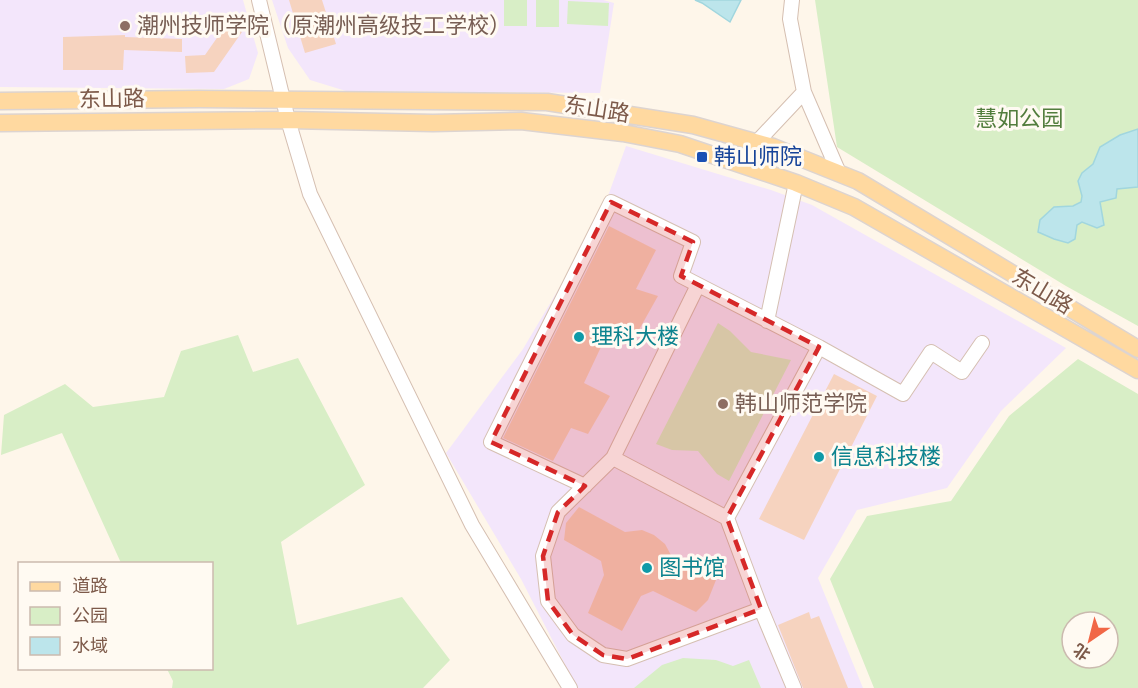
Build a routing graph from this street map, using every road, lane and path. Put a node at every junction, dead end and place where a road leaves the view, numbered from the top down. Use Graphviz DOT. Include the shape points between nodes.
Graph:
graph roads {
  1 [pos="259,0"];
  2 [pos="792,0"];
  3 [pos="804,92"];
  4 [pos="283,100"];
  5 [pos="0,101"];
  6 [pos="288,120"];
  7 [pos="0,123"];
  8 [pos="756,142"];
  9 [pos="838,173"];
  10 [pos="796,183"];
  11 [pos="698,285"];
  12 [pos="767,321"];
  13 [pos="982,343"];
  14 [pos="819,347"];
  15 [pos="1138,349"];
  16 [pos="1138,370"];
  17 [pos="614,458"];
  18 [pos="585,486"];
  19 [pos="728,518"];
  20 [pos="761,609"];
  21 [pos="570,688"];
  22 [pos="794,688"];
  1 -- 4 [label="street"];
  2 -- 3 [label="street" via="790,19"];
  3 -- 8 [label="street"];
  3 -- 9 [label="street"];
  4 -- 5 [label="main road, 东山路"];
  4 -- 6 [label="street"];
  4 -- 8 [label="main road, 东山路" via="547,102 693,124"];
  6 -- 7 [label="main road, 东山路"];
  6 -- 10 [label="main road, 东山路" via="521,121 622,133 680,144"];
  6 -- 21 [label="street" via="310,194 472,525"];
  8 -- 9 [label="main road, 东山路"];
  9 -- 15 [label="main road, 东山路" via="858,181"];
  10 -- 12 [label="street"];
  10 -- 16 [label="main road, 东山路" via="854,207"];
  11 -- 12 [label="street"];
  11 -- 17 [label="street"];
  11 -- 18 [label="street" via="681,276 693,242 611,202 491,442"];
  12 -- 14 [label="street"];
  13 -- 14 [label="street" via="962,372 931,352 903,394"];
  14 -- 19 [label="street"];
  17 -- 18 [label="street"];
  17 -- 19 [label="street"];
  18 -- 20 [label="street" via="558,512 543,556 548,601 573,635 603,655 627,659"];
  19 -- 20 [label="street"];
  20 -- 22 [label="street"];
}
